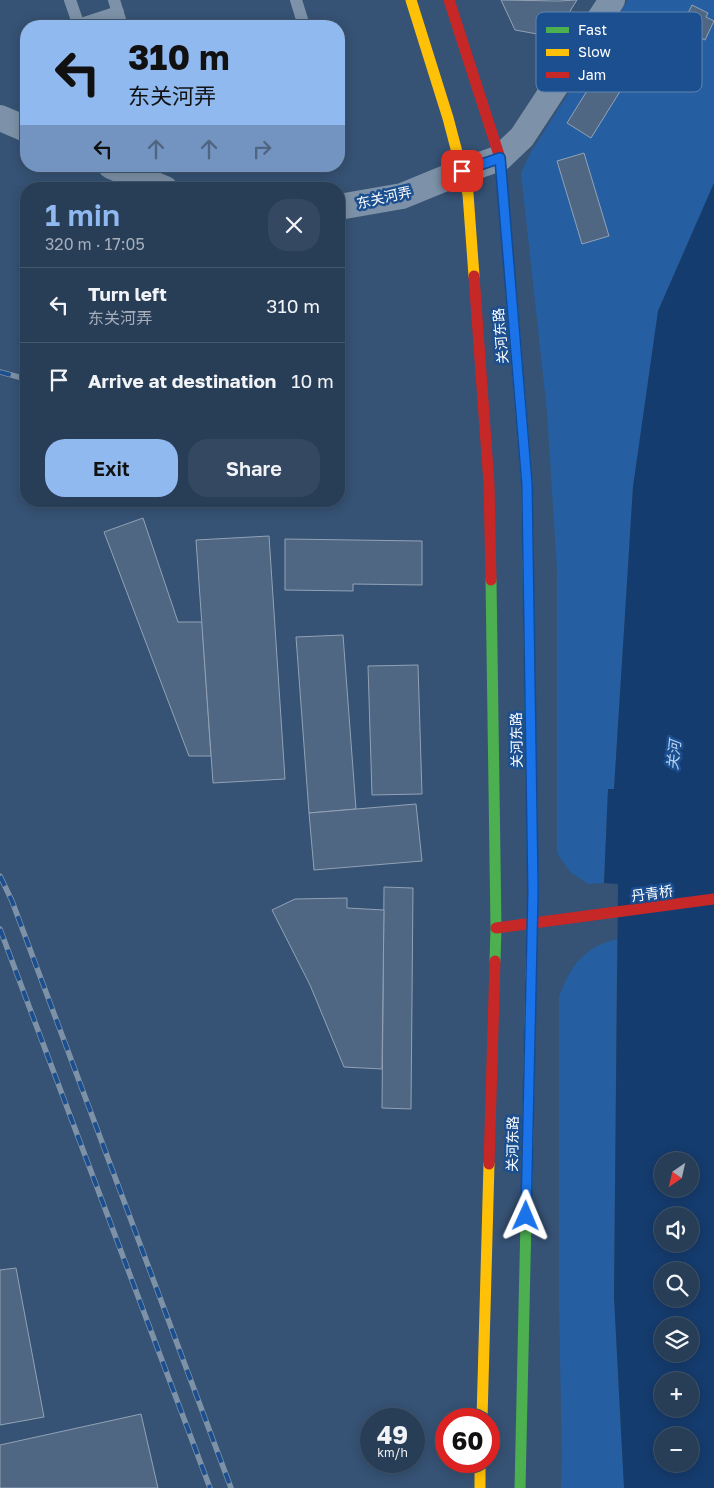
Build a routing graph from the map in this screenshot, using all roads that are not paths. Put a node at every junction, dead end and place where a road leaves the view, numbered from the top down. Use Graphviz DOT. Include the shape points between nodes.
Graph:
graph roads {
  1 [pos="70,0"];
  2 [pos="296,0"];
  3 [pos="411,0"];
  4 [pos="449,0"];
  5 [pos="612,0"];
  6 [pos="116,6"];
  7 [pos="604,12"];
  8 [pos="76,20"];
  9 [pos="89,20"];
  10 [pos="120,20"];
  11 [pos="302,20"];
  12 [pos="552,92"];
  13 [pos="0,118"];
  14 [pos="20,126"];
  15 [pos="500,158"];
  16 [pos="462,171"];
  17 [pos="129,172"];
  18 [pos="150,182"];
  19 [pos="345,206"];
  20 [pos="714,899"];
  21 [pos="532,924"];
  22 [pos="496,928"];
  23 [pos="482,1408"];
  24 [pos="480,1473"];
  25 [pos="480,1488"];
  26 [pos="520,1488"];
  1 -- 8 [label="lane"];
  2 -- 11 [label="lane"];
  3 -- 16 [label="main road, 关河东路"];
  4 -- 15 [label="main road, 关河东路"];
  5 -- 7 [label="street, 东关河弄"];
  6 -- 9 [label="lane"];
  6 -- 10 [label="lane"];
  12 -- 15 [label="street, 东关河弄" via="522,137"];
  13 -- 14 [label="street"];
  15 -- 16 [label="street, 东关河弄"];
  15 -- 21 [label="main road, 关河东路" via="527,484"];
  16 -- 19 [label="street, 东关河弄" via="402,196"];
  16 -- 22 [label="main road, 关河东路" via="468,194 489,484 501,910"];
  17 -- 18 [label="street"];
  20 -- 21 [label="main road, 丹青桥"];
  21 -- 22 [label="main road, 丹青桥"];
  21 -- 26 [label="main road, 关河东路"];
  22 -- 23 [label="main road, 关河东路"];
  24 -- 25 [label="main road"];
}
